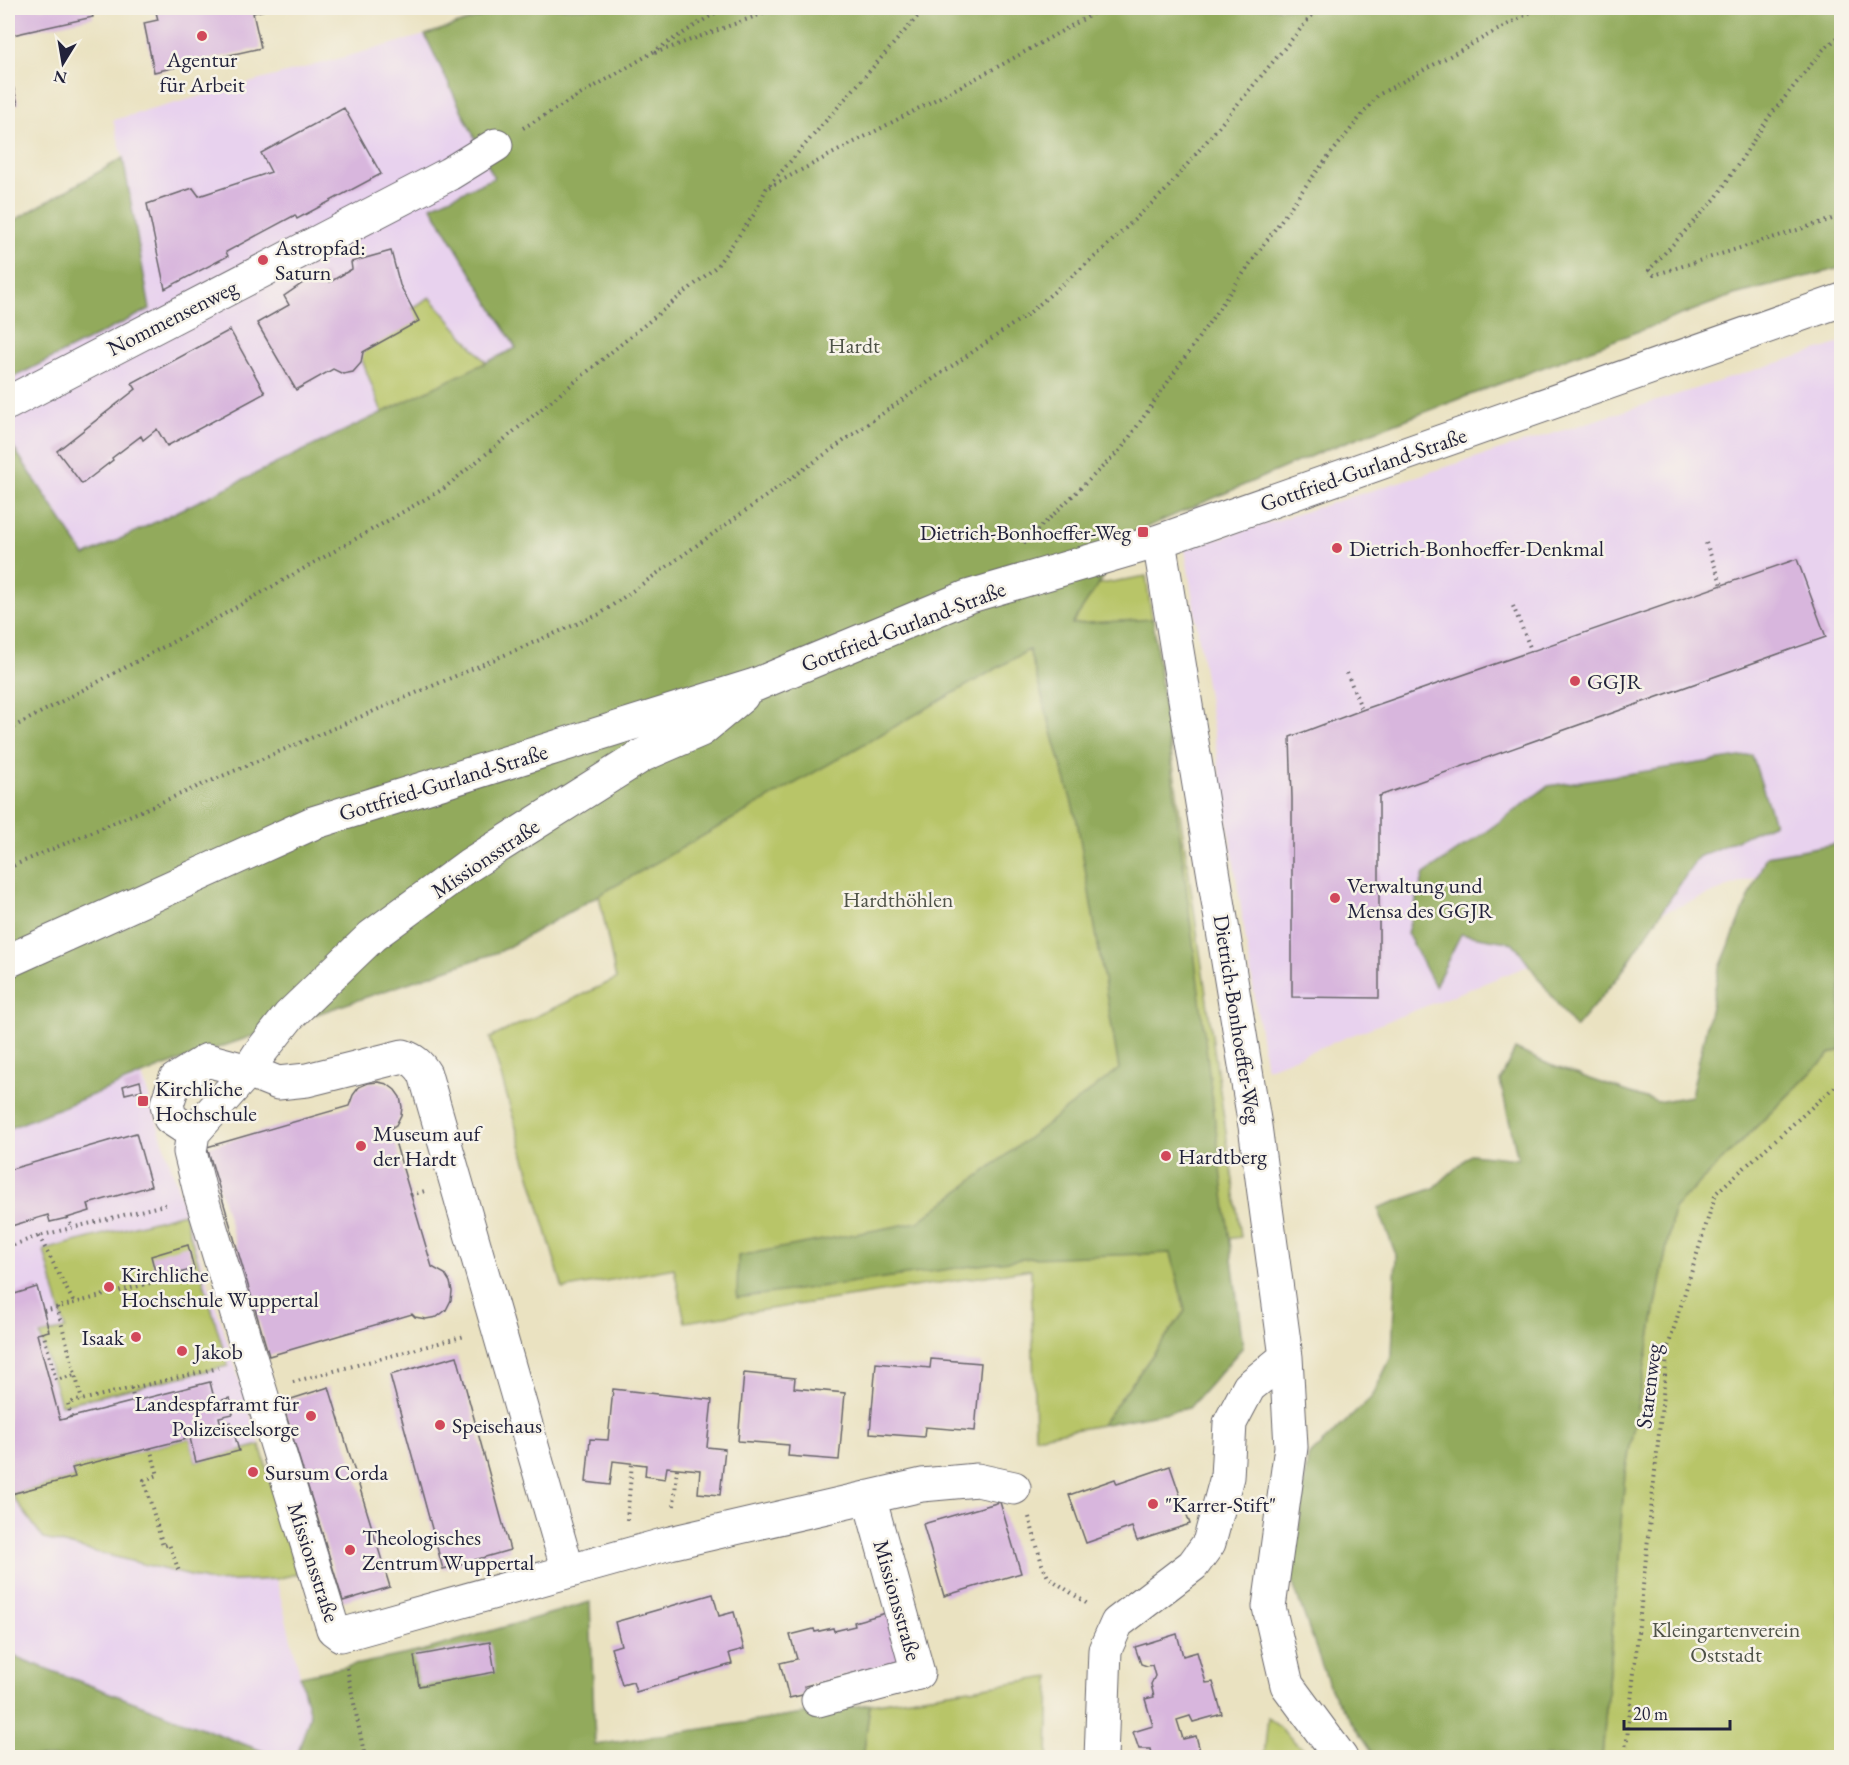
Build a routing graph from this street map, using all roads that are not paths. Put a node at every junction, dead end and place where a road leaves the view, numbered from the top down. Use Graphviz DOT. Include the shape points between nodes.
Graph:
graph roads {
  1 [pos="496,145"];
  2 [pos="1842,300"];
  3 [pos="8,403"];
  4 [pos="1159,541"];
  5 [pos="755,685"];
  6 [pos="8,961"];
  7 [pos="248,1071"];
  8 [pos="193,1132"];
  9 [pos="1286,1357"];
  10 [pos="1014,1488"];
  11 [pos="869,1497"];
  12 [pos="568,1571"];
  13 [pos="818,1700"];
  14 [pos="1101,1758"];
  15 [pos="1341,1758"];
  1 -- 3 [label="street, Nommensenweg" via="449,174"];
  2 -- 4 [label="street, Gottfried-Gurland-Straße"];
  4 -- 5 [label="street, Gottfried-Gurland-Straße" via="967,597"];
  4 -- 9 [label="street, Dietrich-Bonhoeffer-Weg" via="1254,1114"];
  5 -- 6 [label="street, Gottfried-Gurland-Straße" via="313,823"];
  5 -- 7 [label="street, Missionsstraße" via="701,730 633,761 469,866 372,936 289,1016"];
  7 -- 8 [label="street, Missionsstraße"];
  7 -- 8 [label="street" via="207,1060 175,1080 167,1104 170,1118"];
  7 -- 12 [label="street" via="278,1083 307,1080 403,1056 421,1066"];
  8 -- 12 [label="street, Missionsstraße" via="190,1152 201,1196 333,1629 341,1635"];
  9 -- 14 [label="street" via="1249,1387 1230,1423 1227,1477 1209,1543 1193,1565 1118,1623 1105,1650"];
  9 -- 15 [label="street, Dietrich-Bonhoeffer-Weg" via="1292,1447 1269,1607 1287,1684"];
  10 -- 11 [label="street, Missionsstraße" via="977,1480 922,1485"];
  11 -- 12 [label="street, Missionsstraße"];
  11 -- 13 [label="street, Missionsstraße" via="918,1673"];
}
